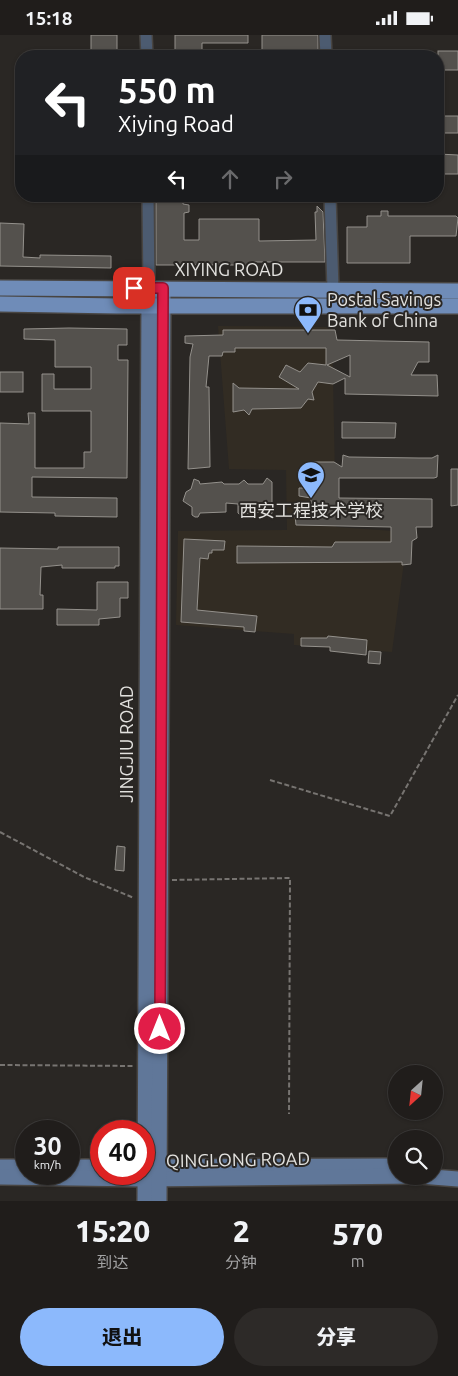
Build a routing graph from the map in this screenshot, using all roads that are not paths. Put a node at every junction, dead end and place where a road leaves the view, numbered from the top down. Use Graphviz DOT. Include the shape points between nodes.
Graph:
graph roads {
  1 [pos="146,35"];
  2 [pos="325,35"];
  3 [pos="146,50"];
  4 [pos="326,50"];
  5 [pos="149,202"];
  6 [pos="330,202"];
  7 [pos="0,288"];
  8 [pos="156,288"];
  9 [pos="332,289"];
  10 [pos="458,291"];
  11 [pos="0,304"];
  12 [pos="156,306"];
  13 [pos="458,306"];
  14 [pos="149,1120"];
  15 [pos="153,1120"];
  16 [pos="388,1166"];
  17 [pos="0,1167"];
  18 [pos="15,1167"];
  19 [pos="443,1168"];
  20 [pos="458,1169"];
  21 [pos="155,1172"];
  22 [pos="155,1172"];
  23 [pos="90,1174"];
  24 [pos="388,1176"];
  25 [pos="0,1177"];
  26 [pos="443,1178"];
  27 [pos="458,1179"];
  28 [pos="148,1185"];
  29 [pos="155,1185"];
  30 [pos="145,1201"];
  31 [pos="160,1201"];
  1 -- 3 [label="street"];
  2 -- 4 [label="street"];
  5 -- 8 [label="street"];
  6 -- 9 [label="street"];
  7 -- 8 [label="main road, XIYING ROAD"];
  8 -- 9 [label="main road, XIYING ROAD"];
  8 -- 12 [label="street, JINGJIU ROAD"];
  9 -- 10 [label="main road, XIYING ROAD"];
  11 -- 12 [label="main road, XIYING ROAD"];
  12 -- 13 [label="main road, XIYING ROAD"];
  12 -- 14 [label="street, JINGJIU ROAD" via="146,903"];
  12 -- 15 [label="street, JINGJIU ROAD" via="160,880"];
  16 -- 21 [label="street, QINGLONG ROAD"];
  17 -- 18 [label="street"];
  19 -- 20 [label="street"];
  22 -- 24 [label="street, QINGLONG ROAD"];
  23 -- 25 [label="street, QINGLONG ROAD"];
  26 -- 27 [label="street"];
  28 -- 30 [label="street, JINGJIU ROAD"];
  29 -- 31 [label="street, JINGJIU ROAD"];
}
